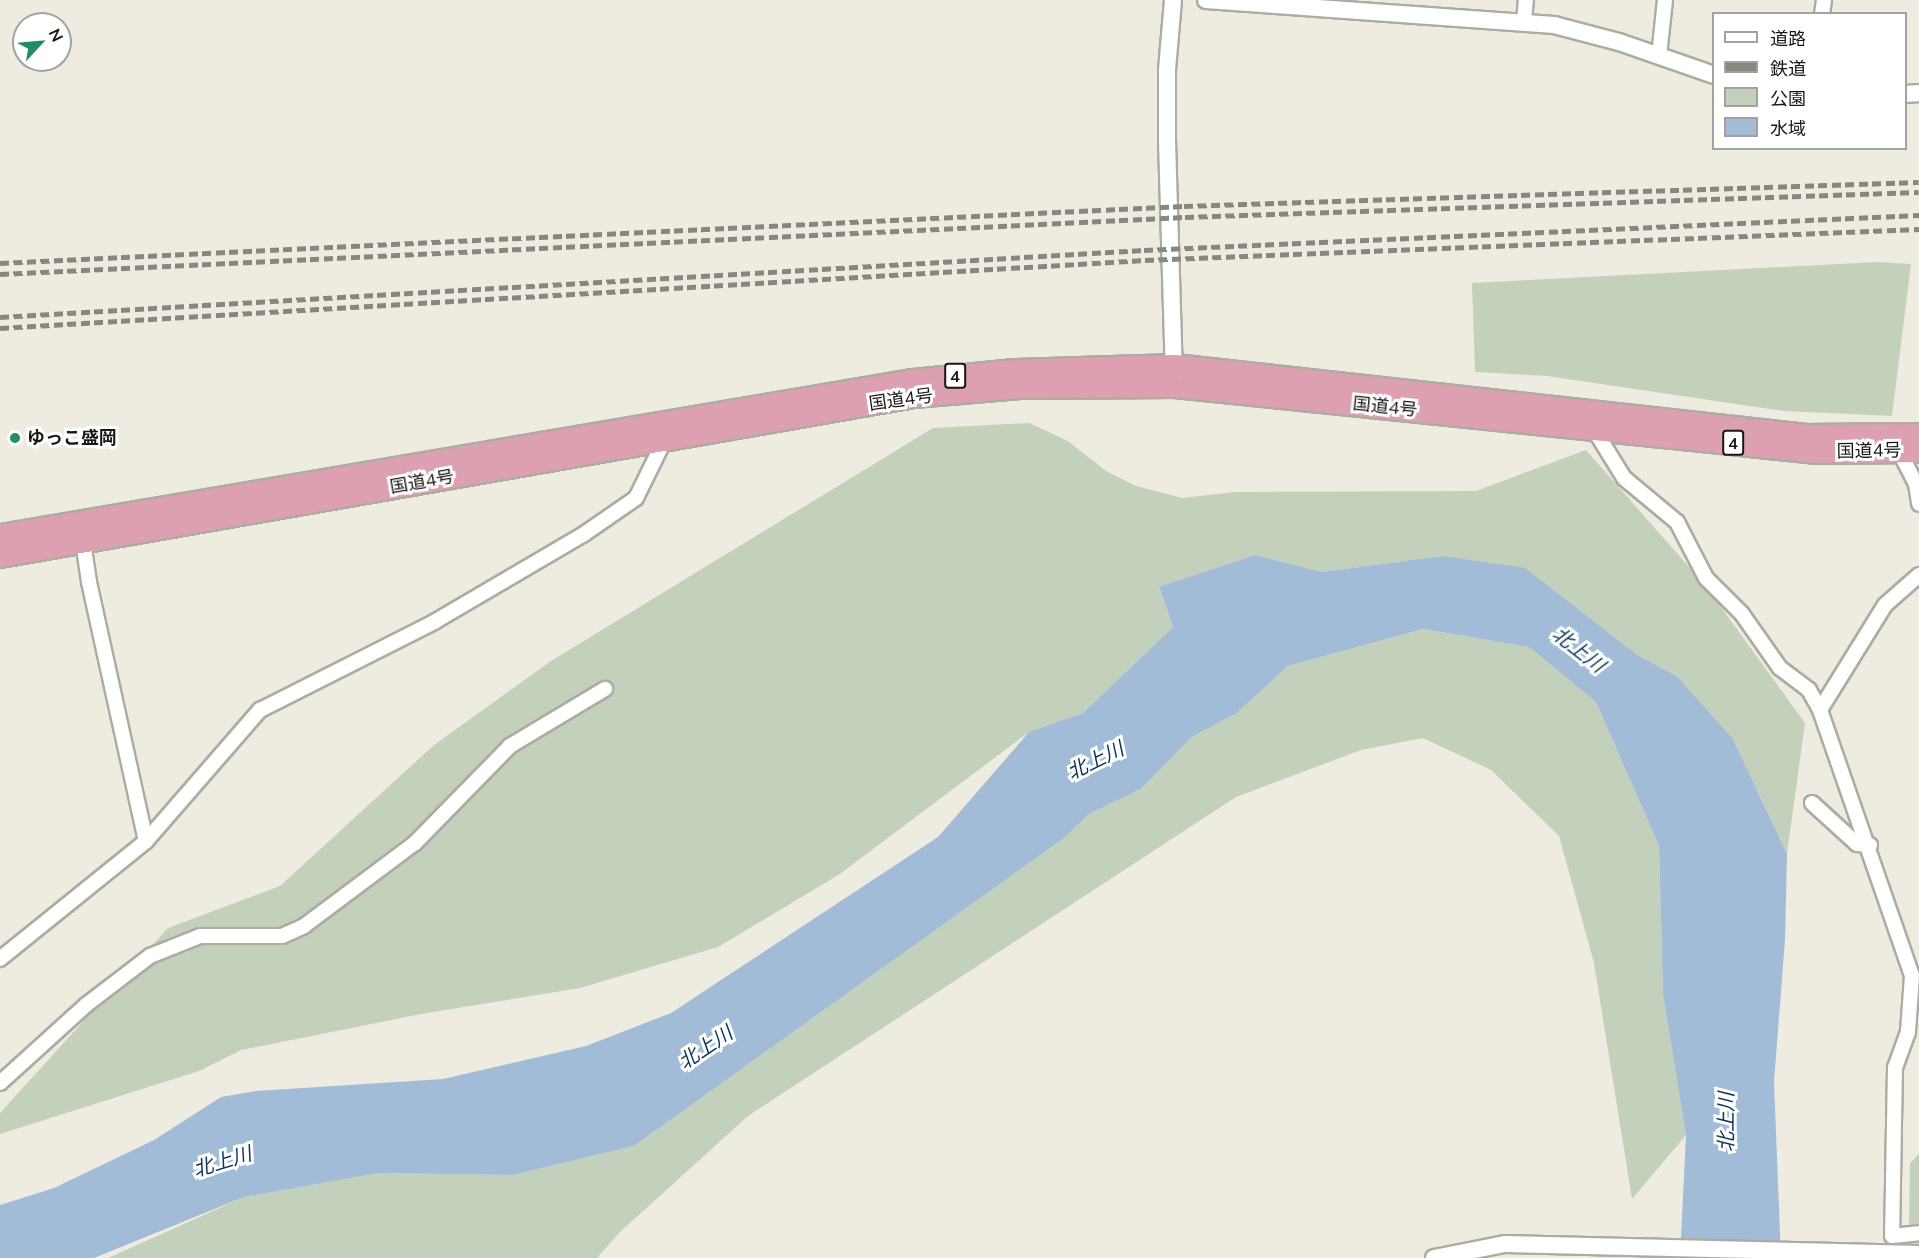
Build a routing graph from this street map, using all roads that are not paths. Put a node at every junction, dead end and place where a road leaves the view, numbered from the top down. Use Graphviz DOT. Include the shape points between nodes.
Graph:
graph roads {
  1 [pos="1173,0"];
  2 [pos="1206,0"];
  3 [pos="1526,0"];
  4 [pos="1665,0"];
  5 [pos="1524,21"];
  6 [pos="1659,56"];
  7 [pos="1712,75"];
  8 [pos="1174,375"];
  9 [pos="1582,410"];
  10 [pos="1594,428"];
  11 [pos="669,429"];
  12 [pos="1919,434"];
  13 [pos="1903,445"];
  14 [pos="1917,485"];
  15 [pos="1919,504"];
  16 [pos="80,521"];
  17 [pos="0,535"];
  18 [pos="83,542"];
  19 [pos="0,556"];
  20 [pos="1919,575"];
  21 [pos="605,688"];
  22 [pos="1820,711"];
  23 [pos="1812,803"];
  24 [pos="146,841"];
  25 [pos="1870,845"];
  26 [pos="0,959"];
  27 [pos="1913,1034"];
  28 [pos="0,1083"];
  29 [pos="1919,1233"];
  30 [pos="1919,1254"];
  31 [pos="1434,1258"];
  1 -- 8 [label="street" via="1167,70 1167,141"];
  2 -- 5 [label="street"];
  3 -- 5 [label="street"];
  4 -- 6 [label="street"];
  5 -- 6 [label="street" via="1586,33"];
  6 -- 7 [label="street"];
  8 -- 9 [label="highway, 国道4号 / 4"];
  8 -- 10 [label="highway, 国道4号 / 4"];
  8 -- 11 [label="highway, 国道4号 / 4" via="1015,370 913,380"];
  9 -- 10 [label="street"];
  9 -- 13 [label="highway, 国道4号 / 4"];
  10 -- 13 [label="highway, 国道4号 / 4" via="1817,452"];
  10 -- 22 [label="street" via="1624,477 1677,522 1706,578 1742,614 1780,668 1809,690"];
  11 -- 16 [label="highway, 国道4号 / 4"];
  11 -- 18 [label="highway, 国道4号 / 4"];
  11 -- 24 [label="street" via="636,498 584,534 434,622 260,710"];
  12 -- 13 [label="highway, 国道4号 / 4"];
  13 -- 14 [label="street"];
  14 -- 15 [label="street"];
  16 -- 17 [label="highway, 国道4号 / 4"];
  16 -- 18 [label="street"];
  18 -- 19 [label="highway, 国道4号 / 4"];
  18 -- 24 [label="street"];
  20 -- 22 [label="street" via="1885,605"];
  21 -- 28 [label="street" via="510,746 415,843 304,926 282,936 200,936 150,956 86,1005"];
  22 -- 25 [label="street"];
  23 -- 25 [label="street" via="1857,844"];
  24 -- 26 [label="street"];
  25 -- 27 [label="street" via="1912,976"];
  27 -- 29 [label="street" via="1895,1067 1892,1236"];
  30 -- 31 [label="street" via="1505,1244"];
}
